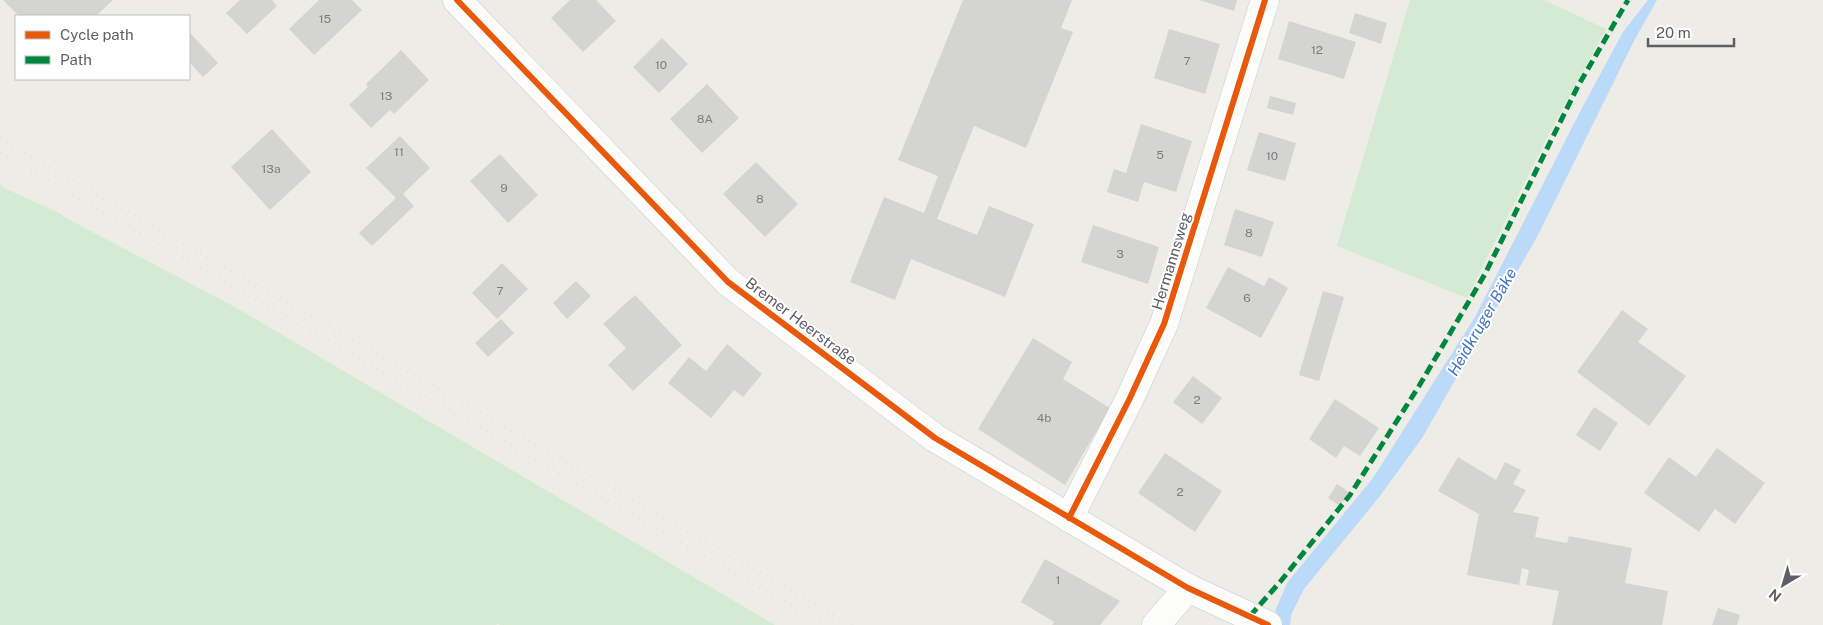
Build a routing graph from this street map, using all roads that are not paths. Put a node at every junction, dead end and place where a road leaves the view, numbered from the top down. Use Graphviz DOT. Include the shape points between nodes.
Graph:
graph roads {
  1 [pos="458,0"];
  2 [pos="1266,0"];
  3 [pos="1069,518"];
  4 [pos="1188,588"];
  5 [pos="1267,624"];
  6 [pos="1156,625"];
  1 -- 3 [label="main road, Bremer Heerstraße" via="728,282 935,438"];
  2 -- 3 [label="main road, Hermannsweg" via="1164,324"];
  3 -- 4 [label="main road, Bremer Heerstraße"];
  4 -- 5 [label="main road, Bremer Heerstraße"];
  4 -- 6 [label="main road"];
}
